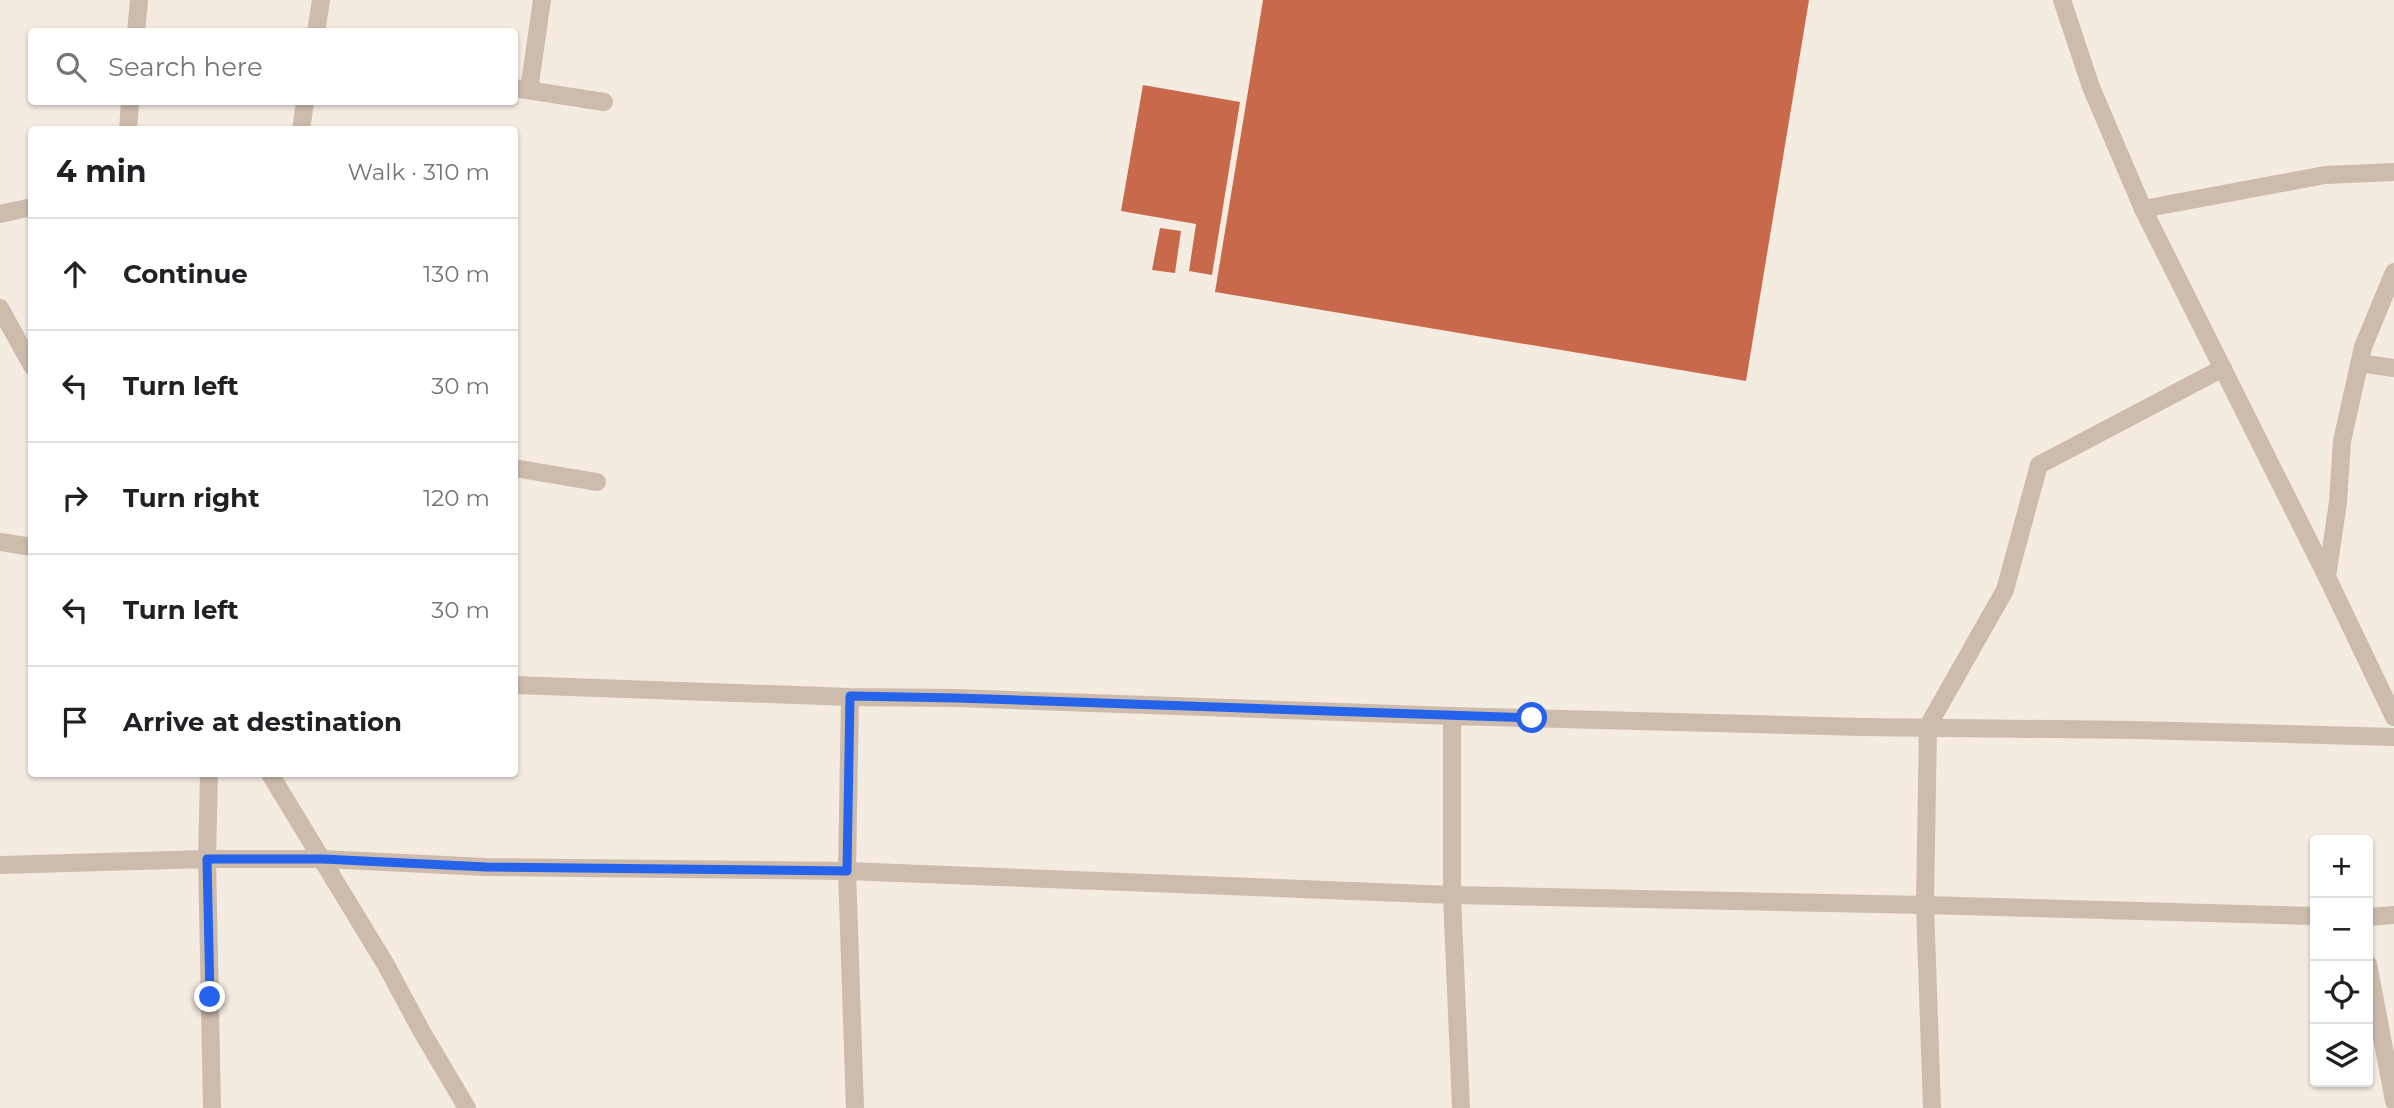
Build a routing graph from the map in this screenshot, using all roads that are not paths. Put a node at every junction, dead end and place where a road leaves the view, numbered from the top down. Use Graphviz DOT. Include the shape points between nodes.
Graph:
graph roads {
  1 [pos="139,0"];
  2 [pos="321,0"];
  3 [pos="542,0"];
  4 [pos="2062,0"];
  5 [pos="136,28"];
  6 [pos="317,28"];
  7 [pos="522,89"];
  8 [pos="604,102"];
  9 [pos="130,105"];
  10 [pos="305,105"];
  11 [pos="128,126"];
  12 [pos="302,126"];
  13 [pos="2394,172"];
  14 [pos="28,209"];
  15 [pos="2143,209"];
  16 [pos="0,214"];
  17 [pos="2394,272"];
  18 [pos="0,308"];
  19 [pos="28,359"];
  20 [pos="2359,363"];
  21 [pos="2223,368"];
  22 [pos="2394,368"];
  23 [pos="518,469"];
  24 [pos="597,482"];
  25 [pos="0,542"];
  26 [pos="28,546"];
  27 [pos="2327,577"];
  28 [pos="518,685"];
  29 [pos="850,696"];
  30 [pos="1452,716"];
  31 [pos="2394,717"];
  32 [pos="1928,726"];
  33 [pos="2394,737"];
  34 [pos="209,777"];
  35 [pos="272,777"];
  36 [pos="207,859"];
  37 [pos="323,859"];
  38 [pos="0,865"];
  39 [pos="847,871"];
  40 [pos="1452,895"];
  41 [pos="1925,905"];
  42 [pos="2394,915"];
  43 [pos="2310,916"];
  44 [pos="2373,917"];
  45 [pos="2373,990"];
  46 [pos="2394,1101"];
  47 [pos="212,1108"];
  48 [pos="467,1108"];
  49 [pos="855,1108"];
  50 [pos="1461,1108"];
  51 [pos="1932,1108"];
  1 -- 5 [label="street"];
  2 -- 6 [label="street"];
  3 -- 7 [label="street"];
  4 -- 15 [label="street" via="2091,87"];
  7 -- 8 [label="street"];
  9 -- 11 [label="street"];
  10 -- 12 [label="street"];
  13 -- 15 [label="street" via="2325,175"];
  14 -- 16 [label="street"];
  15 -- 21 [label="street"];
  17 -- 20 [label="street"];
  18 -- 19 [label="street"];
  20 -- 22 [label="street"];
  20 -- 27 [label="street" via="2342,441"];
  21 -- 27 [label="street"];
  21 -- 32 [label="street" via="2039,465 2005,590"];
  23 -- 24 [label="street"];
  25 -- 26 [label="street"];
  27 -- 31 [label="street"];
  28 -- 29 [label="street"];
  29 -- 30 [label="street"];
  29 -- 39 [label="street"];
  30 -- 32 [label="street"];
  30 -- 40 [label="street"];
  32 -- 33 [label="street"];
  32 -- 41 [label="street"];
  34 -- 36 [label="street"];
  35 -- 37 [label="street"];
  36 -- 37 [label="street"];
  36 -- 38 [label="street"];
  36 -- 47 [label="street"];
  37 -- 39 [label="street" via="486,867"];
  37 -- 48 [label="street"];
  39 -- 40 [label="street"];
  39 -- 49 [label="street"];
  40 -- 41 [label="street"];
  40 -- 50 [label="street"];
  41 -- 43 [label="street"];
  41 -- 51 [label="street"];
  42 -- 44 [label="street"];
  45 -- 46 [label="street"];
}
